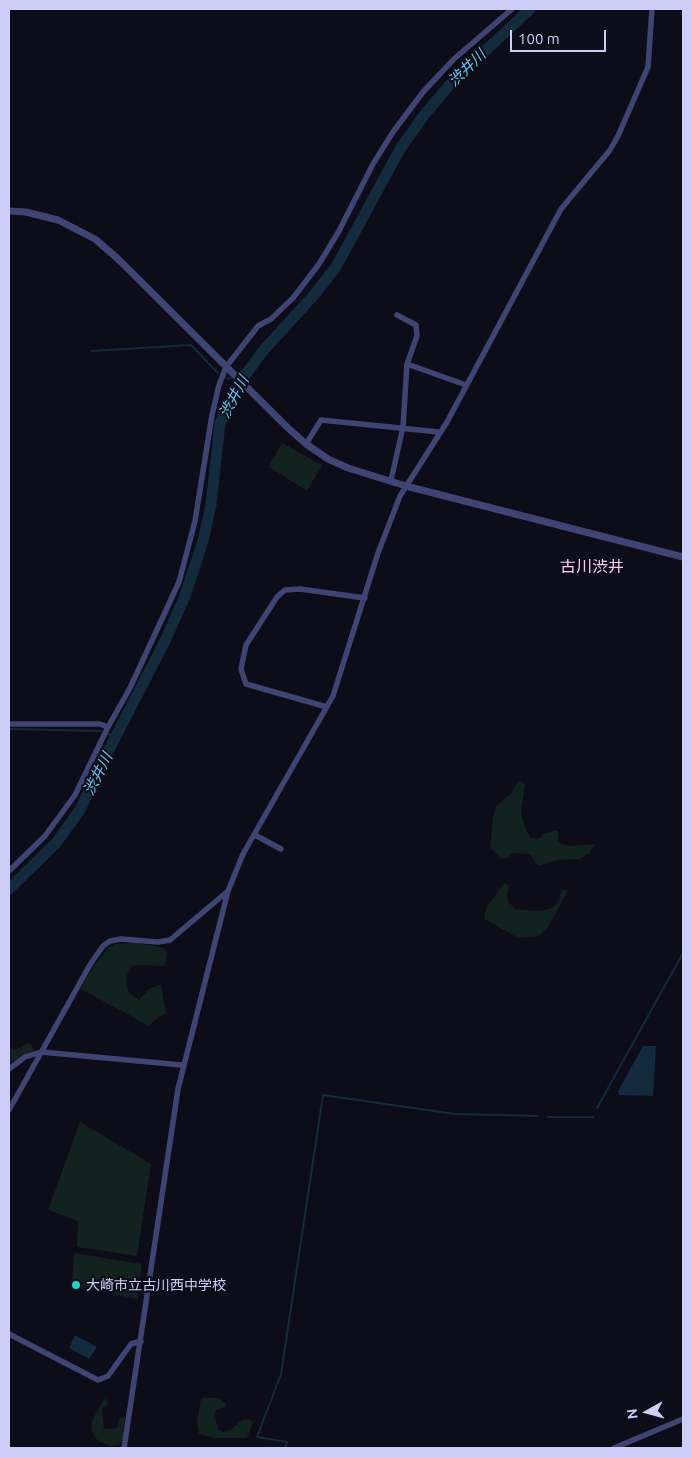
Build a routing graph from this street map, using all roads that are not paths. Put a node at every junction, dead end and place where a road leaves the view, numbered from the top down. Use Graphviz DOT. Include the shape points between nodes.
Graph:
graph roads {
  1 [pos="512,9"];
  2 [pos="652,9"];
  3 [pos="9,211"];
  4 [pos="397,314"];
  5 [pos="407,364"];
  6 [pos="227,369"];
  7 [pos="466,385"];
  8 [pos="402,429"];
  9 [pos="439,432"];
  10 [pos="306,444"];
  11 [pos="390,480"];
  12 [pos="406,486"];
  13 [pos="683,557"];
  14 [pos="365,598"];
  15 [pos="327,707"];
  16 [pos="9,724"];
  17 [pos="108,727"];
  18 [pos="255,835"];
  19 [pos="281,849"];
  20 [pos="9,872"];
  21 [pos="228,891"];
  22 [pos="41,1052"];
  23 [pos="182,1064"];
  24 [pos="9,1069"];
  25 [pos="9,1110"];
  26 [pos="9,1334"];
  27 [pos="141,1341"];
  28 [pos="683,1419"];
  29 [pos="124,1448"];
  30 [pos="614,1448"];
  1 -- 6 [label="street" via="454,59 423,92 392,132 319,264 293,298 271,319 258,326"];
  2 -- 7 [label="street" via="648,67 618,136 562,209"];
  3 -- 6 [label="street" via="58,220 95,239"];
  4 -- 5 [label="street" via="416,325 415,345"];
  5 -- 7 [label="street"];
  5 -- 8 [label="street"];
  6 -- 10 [label="street"];
  6 -- 17 [label="street" via="214,408 195,522 179,582 158,633"];
  7 -- 9 [label="street"];
  8 -- 9 [label="street"];
  8 -- 10 [label="street" via="322,420"];
  8 -- 11 [label="street"];
  9 -- 12 [label="street"];
  10 -- 11 [label="street" via="348,468"];
  11 -- 12 [label="street"];
  12 -- 13 [label="street"];
  12 -- 14 [label="street" via="391,516"];
  14 -- 15 [label="street" via="340,678"];
  14 -- 15 [label="street" via="285,590 246,644 241,669 246,684"];
  15 -- 18 [label="street"];
  16 -- 17 [label="street" via="100,724"];
  17 -- 20 [label="street" via="71,801 46,836"];
  18 -- 19 [label="street"];
  18 -- 21 [label="street" via="243,854"];
  21 -- 22 [label="street" via="170,940 121,939 103,946"];
  21 -- 23 [label="street"];
  22 -- 23 [label="street"];
  22 -- 24 [label="street"];
  22 -- 25 [label="street"];
  23 -- 27 [label="street"];
  26 -- 27 [label="street" via="98,1380 108,1376 131,1344"];
  27 -- 29 [label="street"];
  28 -- 30 [label="street"];
}
